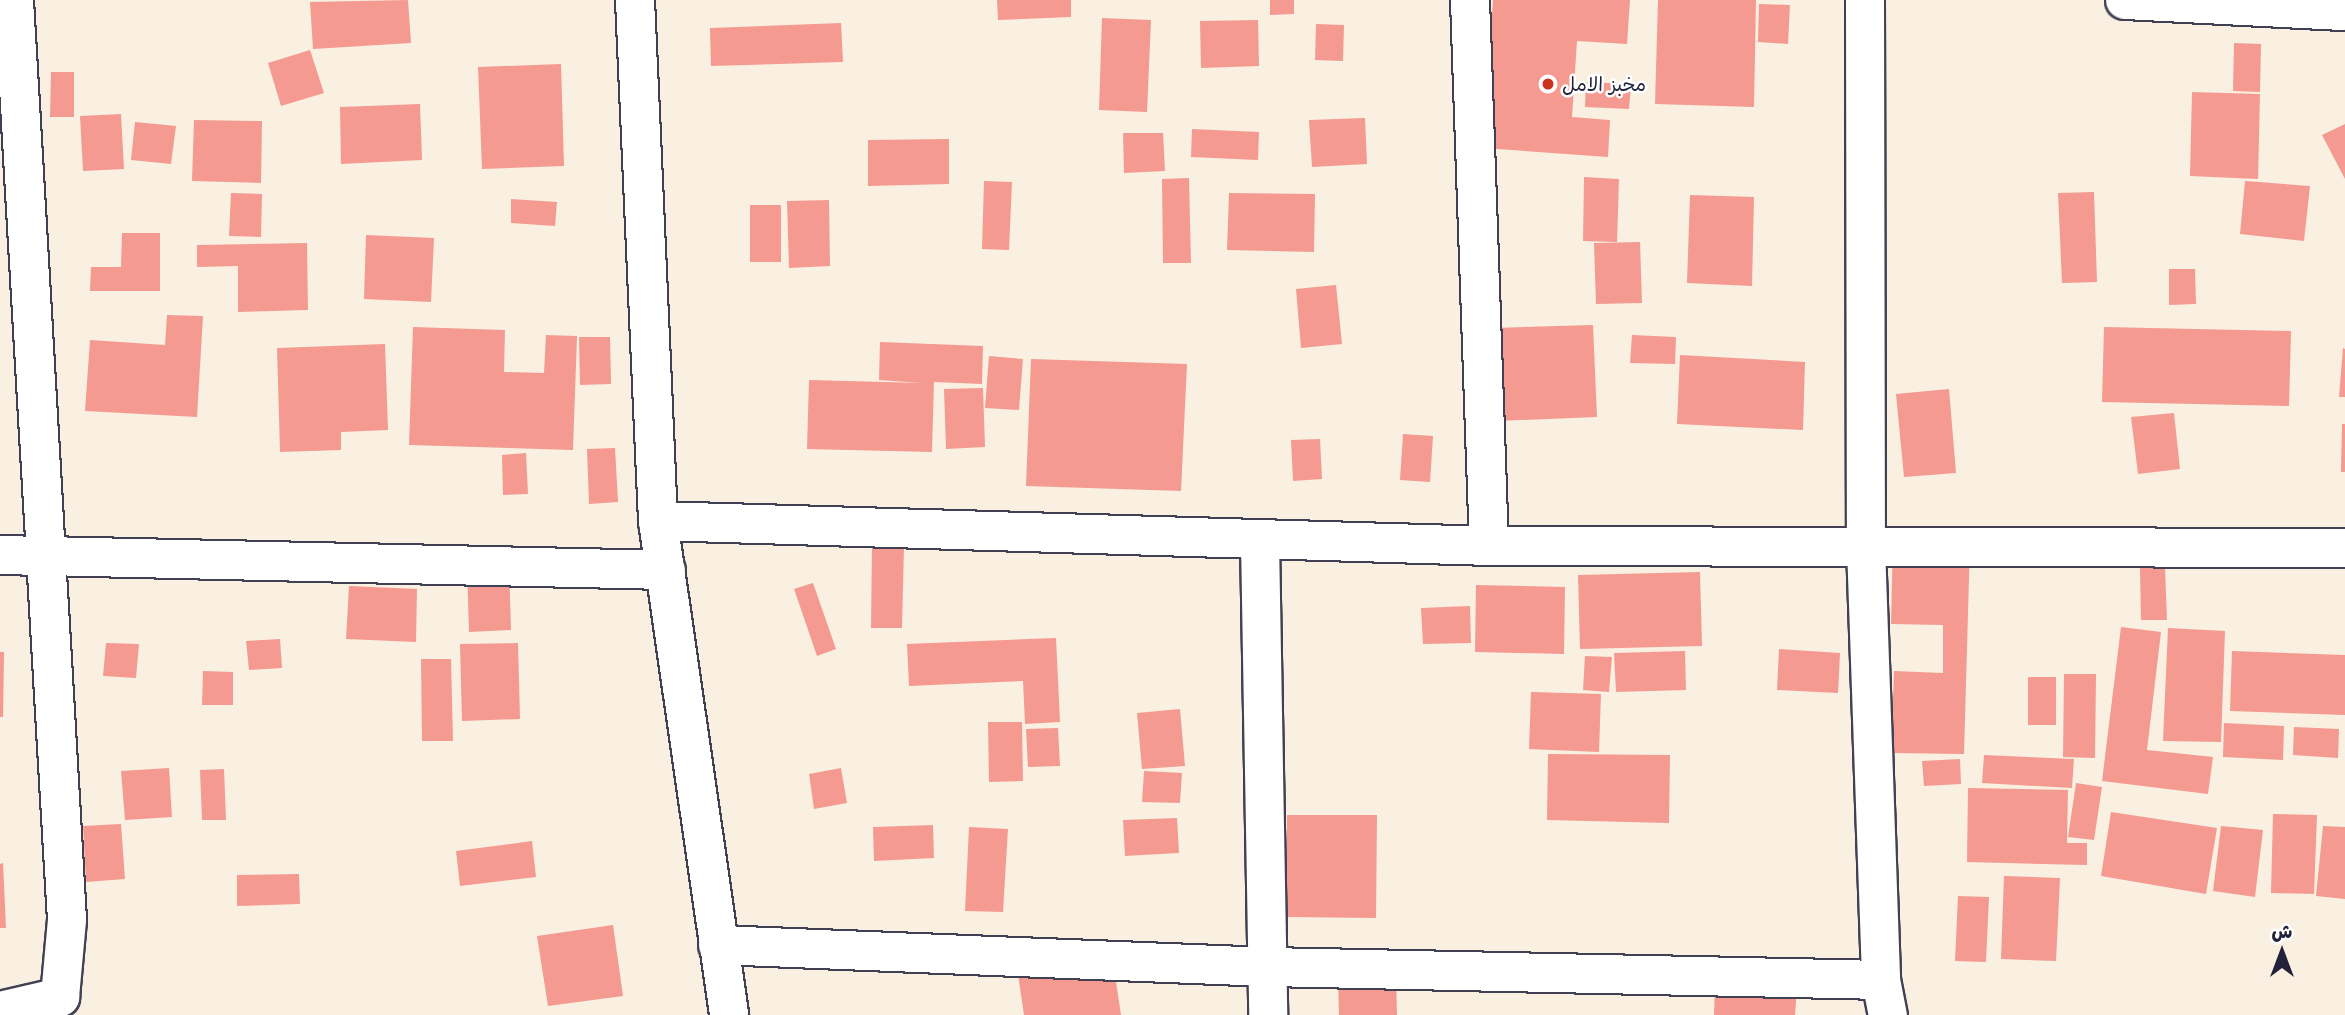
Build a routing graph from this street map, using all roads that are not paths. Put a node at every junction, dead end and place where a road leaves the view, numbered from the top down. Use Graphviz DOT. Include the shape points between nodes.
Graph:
graph roads {
  1 [pos="13,0"];
  2 [pos="635,0"];
  3 [pos="1470,0"];
  4 [pos="1865,0"];
  5 [pos="2125,0"];
  6 [pos="2345,11"];
  7 [pos="658,521"];
  8 [pos="1260,541"];
  9 [pos="1489,546"];
  10 [pos="1866,547"];
  11 [pos="2345,548"];
  12 [pos="0,555"];
  13 [pos="48,557"];
  14 [pos="666,570"];
  15 [pos="718,945"];
  16 [pos="1268,967"];
  17 [pos="1884,998"];
  18 [pos="0,1011"];
  19 [pos="729,1015"];
  20 [pos="1268,1015"];
  1 -- 13 [label="street"];
  2 -- 7 [label="street"];
  3 -- 9 [label="street"];
  4 -- 10 [label="street"];
  5 -- 6 [label="street"];
  7 -- 8 [label="street"];
  7 -- 14 [label="street"];
  8 -- 9 [label="street"];
  8 -- 16 [label="street"];
  9 -- 10 [label="street"];
  10 -- 11 [label="street"];
  10 -- 17 [label="street"];
  12 -- 13 [label="street"];
  13 -- 14 [label="street"];
  13 -- 18 [label="street" via="67,920 60,998"];
  14 -- 15 [label="street"];
  15 -- 16 [label="street"];
  15 -- 19 [label="street"];
  16 -- 17 [label="street"];
  16 -- 20 [label="street"];
}
